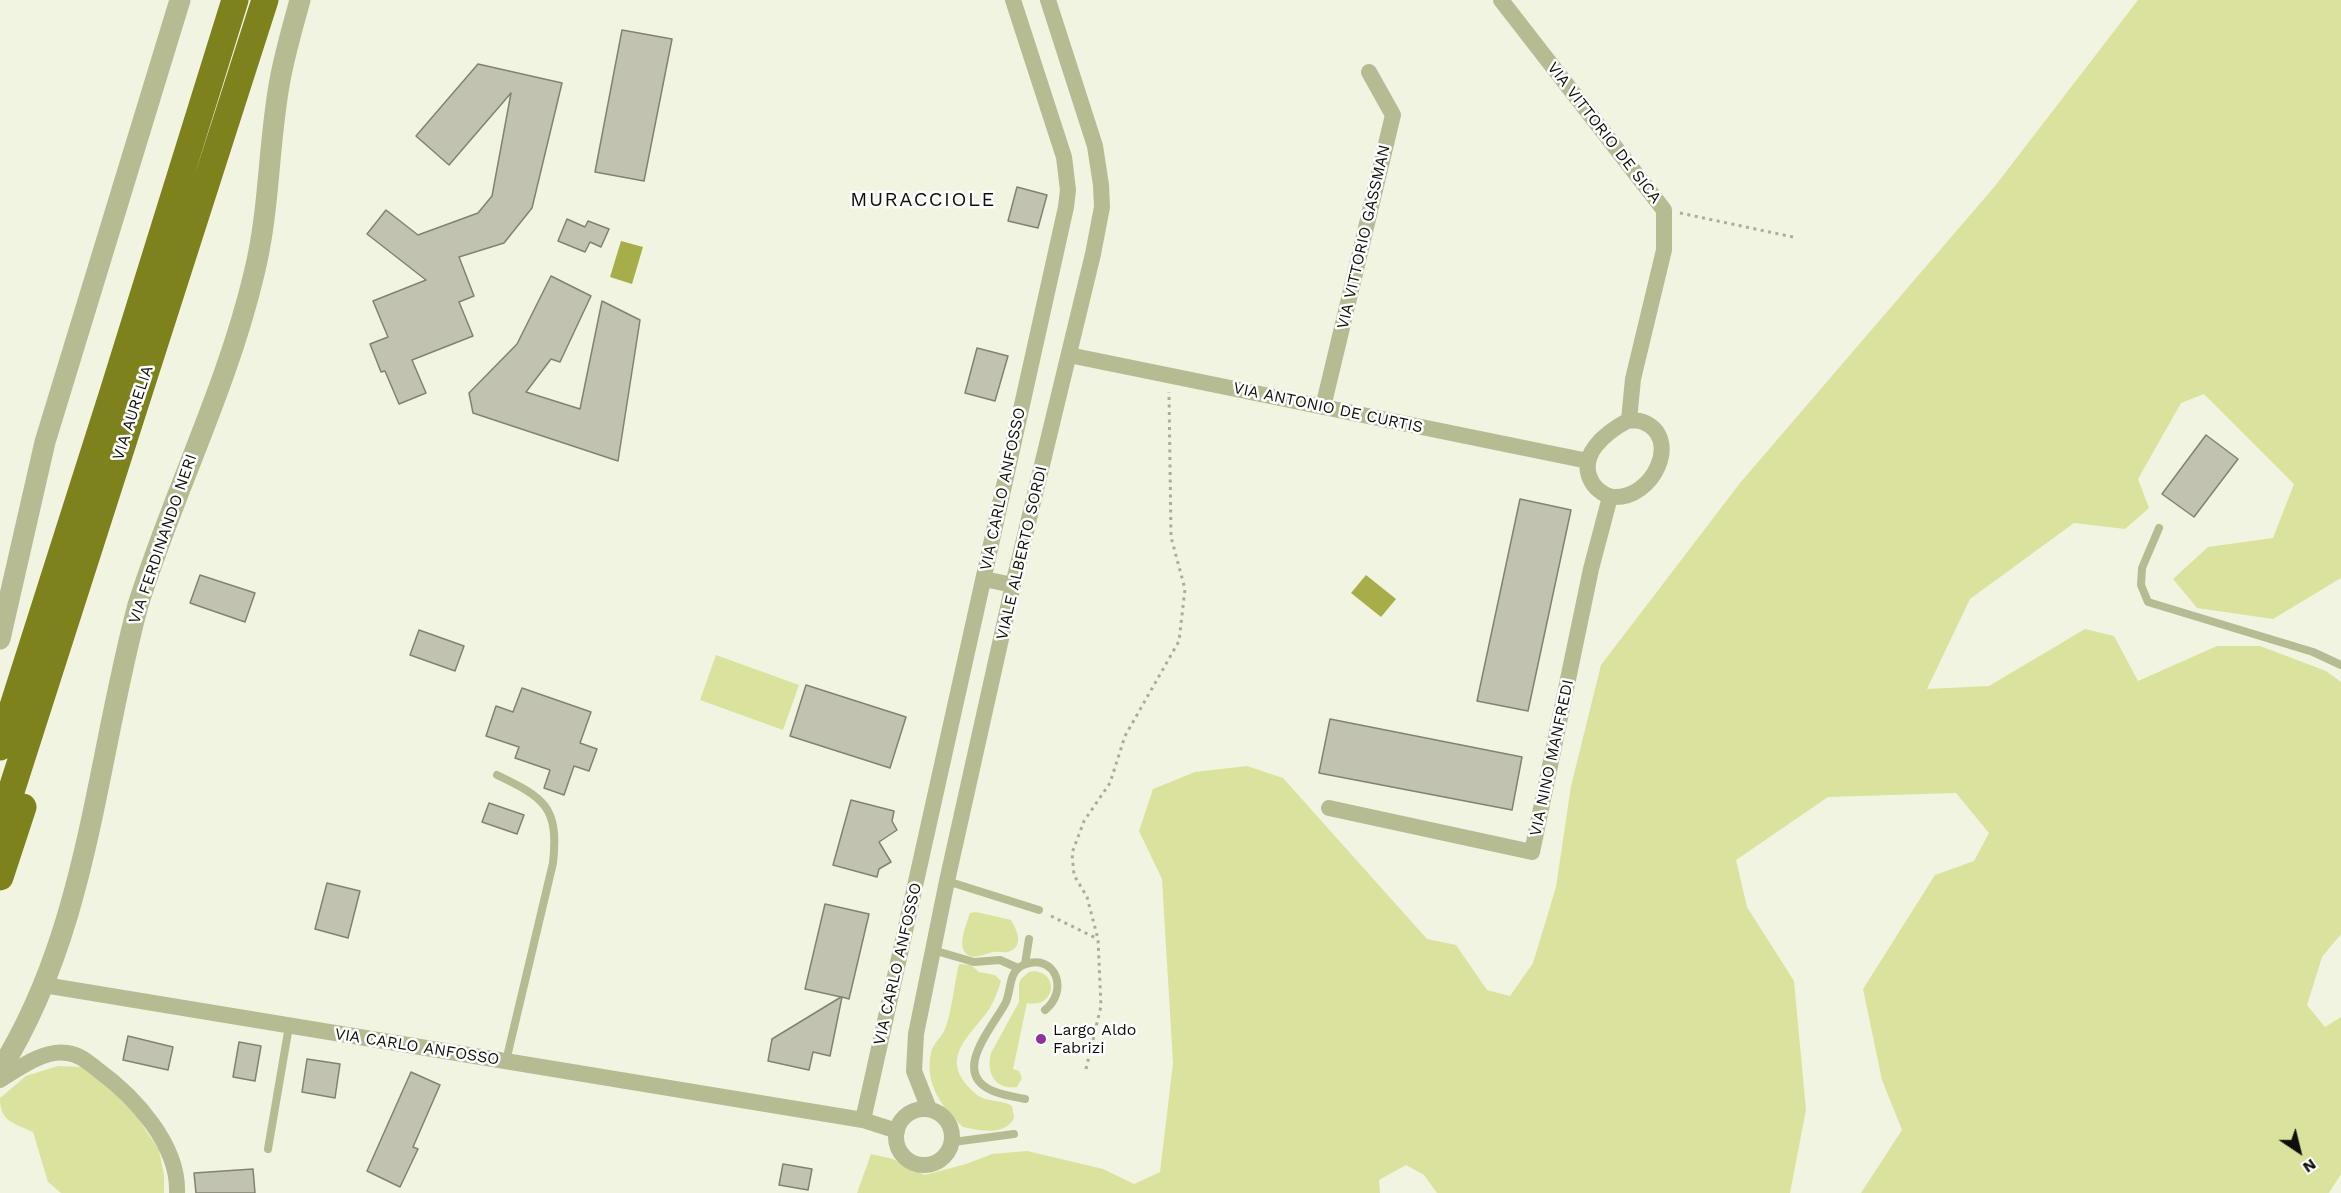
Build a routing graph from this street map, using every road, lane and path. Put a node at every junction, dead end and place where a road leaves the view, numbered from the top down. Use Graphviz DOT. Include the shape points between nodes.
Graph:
graph roads {
  1 [pos="180,0"];
  2 [pos="235,0"];
  3 [pos="265,0"];
  4 [pos="300,0"];
  5 [pos="1013,0"];
  6 [pos="1048,0"];
  7 [pos="1501,0"];
  8 [pos="1370,72"];
  9 [pos="1664,210"];
  10 [pos="1793,237"];
  11 [pos="1069,355"];
  12 [pos="1168,375"];
  13 [pos="1323,407"];
  14 [pos="1629,420"];
  15 [pos="1588,461"];
  16 [pos="1610,497"];
  17 [pos="102,511"];
  18 [pos="2159,528"];
  19 [pos="984,579"];
  20 [pos="1013,585"];
  21 [pos="0,639"];
  22 [pos="2341,665"];
  23 [pos="0,747"];
  24 [pos="497,775"];
  25 [pos="1329,808"];
  26 [pos="0,826"];
  27 [pos="0,877"];
  28 [pos="947,881"];
  29 [pos="1039,910"];
  30 [pos="1029,939"];
  31 [pos="1098,939"];
  32 [pos="933,950"];
  33 [pos="1022,966"];
  34 [pos="44,985"];
  35 [pos="1046,1010"];
  36 [pos="289,1026"];
  37 [pos="506,1061"];
  38 [pos="1086,1069"];
  39 [pos="0,1070"];
  40 [pos="0,1080"];
  41 [pos="1025,1099"];
  42 [pos="929,1109"];
  43 [pos="863,1120"];
  44 [pos="897,1131"];
  45 [pos="1014,1134"];
  46 [pos="953,1142"];
  47 [pos="268,1149"];
  48 [pos="177,1193"];
  1 -- 21 [label="street" via="45,442"];
  2 -- 23 [label="highway, VIA AURELIA"];
  3 -- 17 [label="highway, VIA AURELIA"];
  4 -- 34 [label="street, VIA FERDINANDO NERI" via="280,80 255,272 231,351 138,605 78,878"];
  5 -- 19 [label="street, VIA CARLO ANFOSSO" via="1064,157 1068,190"];
  6 -- 11 [label="street, VIALE ALBERTO SORDI" via="1095,146 1101,185 1102,207"];
  7 -- 9 [label="street, VIA VITTORIO DE SICA"];
  8 -- 13 [label="street, VIA VITTORIO GASSMAN" via="1393,114"];
  9 -- 10 [label="path"];
  9 -- 14 [label="street, VIA VITTORIO DE SICA" via="1664,250 1633,379"];
  11 -- 12 [label="street, VIA ANTONIO DE CURTIS"];
  11 -- 20 [label="street, VIALE ALBERTO SORDI"];
  12 -- 13 [label="street, VIA ANTONIO DE CURTIS"];
  12 -- 31 [label="path" via="1171,537 1185,589 1179,641 1125,736 1110,783 1084,821 1072,853 1074,875 1088,897"];
  13 -- 15 [label="street, VIA ANTONIO DE CURTIS"];
  14 -- 15 [label="street" via="1611,430 1595,446"];
  14 -- 16 [label="street" via="1643,422 1657,434 1662,449 1658,469 1646,485 1631,495"];
  15 -- 16 [label="street" via="1588,475 1595,488"];
  16 -- 25 [label="street, VIA NINO MANFREDI" via="1591,569 1532,852"];
  17 -- 26 [label="highway, VIA AURELIA"];
  17 -- 27 [label="highway" via="80,629"];
  18 -- 22 [label="lane" via="2142,568 2141,585 2148,602 2313,652"];
  19 -- 20 [label="street"];
  19 -- 43 [label="street, VIA CARLO ANFOSSO"];
  20 -- 28 [label="street, VIALE ALBERTO SORDI"];
  24 -- 37 [label="lane" via="537,797 553,820 556,841"];
  28 -- 29 [label="lane"];
  28 -- 32 [label="street, VIALE ALBERTO SORDI"];
  29 -- 31 [label="path"];
  30 -- 33 [label="lane"];
  31 -- 38 [label="path" via="1101,1006"];
  32 -- 33 [label="lane" via="974,962 1000,960"];
  32 -- 42 [label="street, VIALE ALBERTO SORDI" via="916,1034 914,1071"];
  33 -- 35 [label="lane" via="1042,963 1055,974 1059,990"];
  33 -- 41 [label="lane" via="1010,981 1006,1000 973,1062 986,1088"];
  34 -- 36 [label="street, VIA CARLO ANFOSSO"];
  34 -- 39 [label="street, VIA FERDINANDO NERI"];
  36 -- 37 [label="street, VIA CARLO ANFOSSO"];
  36 -- 47 [label="lane"];
  37 -- 43 [label="street, VIA CARLO ANFOSSO"];
  40 -- 48 [label="street" via="47,1056 63,1052 81,1058 122,1089 149,1120 171,1156"];
  42 -- 44 [label="street" via="908,1114"];
  42 -- 46 [label="street" via="947,1119"];
  43 -- 44 [label="street"];
  44 -- 46 [label="street" via="897,1146 902,1155 922,1166 938,1163"];
  45 -- 46 [label="lane"];
}
